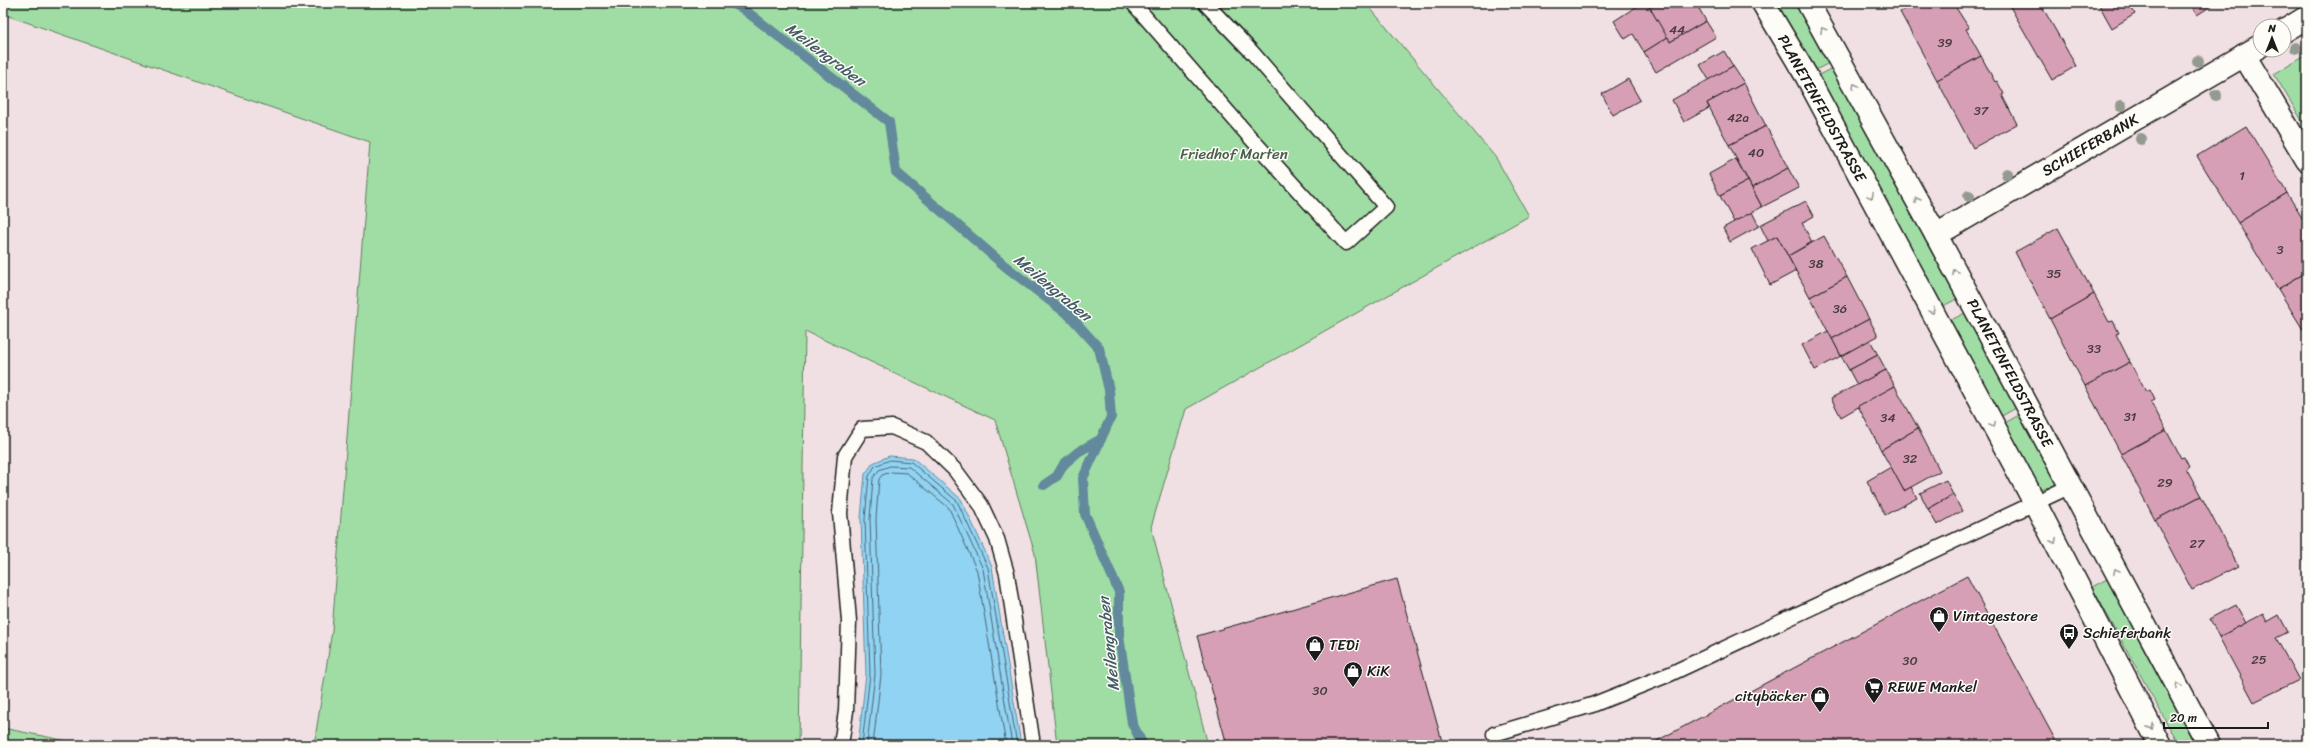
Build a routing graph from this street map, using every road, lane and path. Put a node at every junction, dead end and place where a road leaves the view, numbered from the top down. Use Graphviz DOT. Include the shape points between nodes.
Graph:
graph roads {
  1 [pos="1133,3"];
  2 [pos="1205,3"];
  3 [pos="1763,3"];
  4 [pos="1808,3"];
  5 [pos="2307,17"];
  6 [pos="2292,26"];
  7 [pos="2252,50"];
  8 [pos="2256,58"];
  9 [pos="2307,160"];
  10 [pos="1936,235"];
  11 [pos="2071,486"];
  12 [pos="2035,503"];
  13 [pos="1494,734"];
  14 [pos="841,745"];
  15 [pos="1033,745"];
  16 [pos="2160,745"];
  17 [pos="2209,745"];
  1 -- 2 [label="lane" via="1248,136 1346,243 1386,207 1251,51"];
  3 -- 12 [label="street, PLANETENFELDSTRASSE, one-way" via="1807,78"];
  10 -- 4 [label="street, PLANETENFELDSTRASSE, one-way"];
  5 -- 6 [label="street"];
  7 -- 10 [label="street, SCHIEFERBANK"];
  8 -- 9 [label="street, SCHIEFERBANK"];
  11 -- 10 [label="street, PLANETENFELDSTRASSE, one-way"];
  11 -- 12 [label="lane"];
  17 -- 11 [label="street, PLANETENFELDSTRASSE, one-way"];
  12 -- 13 [label="lane" via="1670,674 1592,705"];
  12 -- 16 [label="street, PLANETENFELDSTRASSE, one-way"];
  14 -- 15 [label="lane" via="846,711 850,621 840,513 845,456 862,429 892,427 926,442 954,470 981,505 997,539 1007,574"];
}
